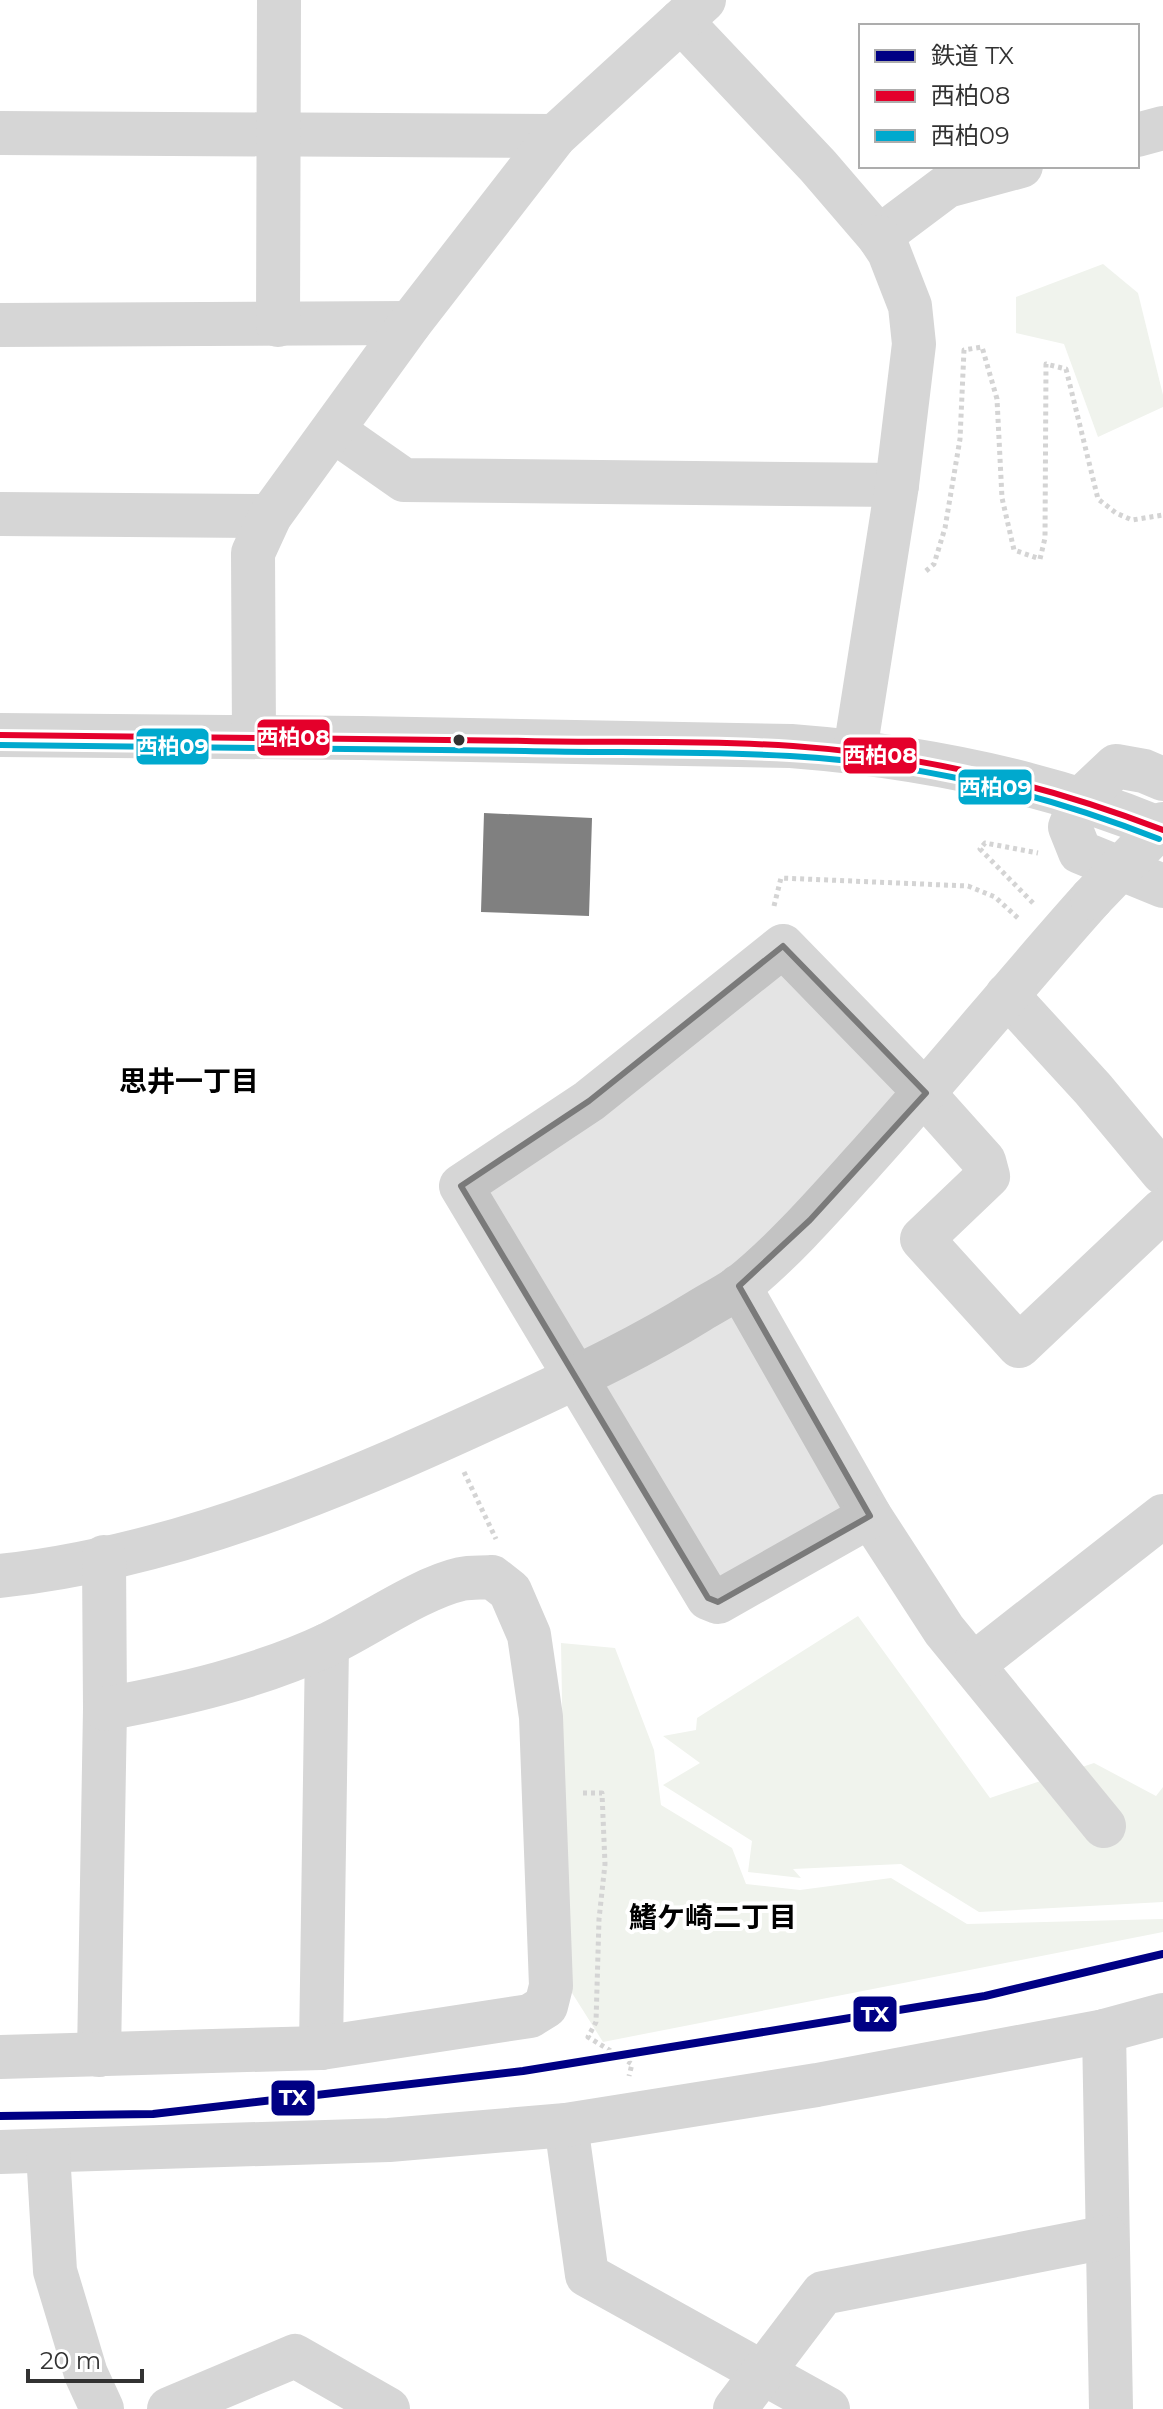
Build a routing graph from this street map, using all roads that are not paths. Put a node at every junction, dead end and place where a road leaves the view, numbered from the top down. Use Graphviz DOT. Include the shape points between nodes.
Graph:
graph roads {
  1 [pos="279,0"];
  2 [pos="693,10"];
  3 [pos="1163,128"];
  4 [pos="0,133"];
  5 [pos="279,133"];
  6 [pos="1139,134"];
  7 [pos="555,136"];
  8 [pos="1014,168"];
  9 [pos="879,237"];
  10 [pos="410,323"];
  11 [pos="0,325"];
  12 [pos="278,325"];
  13 [pos="334,431"];
  14 [pos="897,485"];
  15 [pos="0,514"];
  16 [pos="270,516"];
  17 [pos="0,735"];
  18 [pos="254,737"];
  19 [pos="855,751"];
  20 [pos="1163,779"];
  21 [pos="1098,804"];
  22 [pos="1163,824"];
  23 [pos="1163,830"];
  24 [pos="1163,886"];
  25 [pos="1007,995"];
  26 [pos="925,1094"];
  27 [pos="1163,1173"];
  28 [pos="1163,1210"];
  29 [pos="739,1286"];
  30 [pos="576,1377"];
  31 [pos="870,1516"];
  32 [pos="1163,1516"];
  33 [pos="104,1557"];
  34 [pos="0,1576"];
  35 [pos="327,1645"];
  36 [pos="974,1664"];
  37 [pos="105,1709"];
  38 [pos="1104,1826"];
  39 [pos="1163,2015"];
  40 [pos="1104,2031"];
  41 [pos="321,2048"];
  42 [pos="99,2055"];
  43 [pos="0,2057"];
  44 [pos="566,2125"];
  45 [pos="0,2152"];
  46 [pos="48,2152"];
  47 [pos="1107,2237"];
  48 [pos="764,2372"];
  49 [pos="102,2409"];
  50 [pos="169,2409"];
  51 [pos="388,2409"];
  52 [pos="735,2409"];
  53 [pos="828,2409"];
  54 [pos="1111,2409"];
  1 -- 5 [label="street"];
  2 -- 7 [label="street"];
  2 -- 9 [label="street"];
  3 -- 6 [label="street"];
  4 -- 5 [label="street"];
  5 -- 7 [label="street"];
  5 -- 12 [label="street"];
  7 -- 10 [label="street"];
  8 -- 9 [label="street" via="947,186"];
  9 -- 14 [label="street" via="910,306 914,344"];
  10 -- 12 [label="street"];
  10 -- 13 [label="street"];
  11 -- 12 [label="street"];
  13 -- 14 [label="street" via="404,480"];
  13 -- 16 [label="street"];
  14 -- 19 [label="street"];
  15 -- 16 [label="street"];
  16 -- 18 [label="street" via="253,553"];
  17 -- 18 [label="street"];
  18 -- 19 [label="street"];
  19 -- 21 [label="street" via="990,774"];
  20 -- 21 [label="street" via="1116,766"];
  21 -- 23 [label="street"];
  21 -- 24 [label="street" via="1070,827 1080,852"];
  22 -- 25 [label="street, bridge"];
  25 -- 26 [label="street"];
  25 -- 27 [label="street"];
  26 -- 28 [label="street" via="984,1161 988,1176 922,1239 1019,1346"];
  26 -- 29 [label="street" via="810,1220"];
  26 -- 30 [label="street" via="783,946 589,1101 461,1186"];
  29 -- 30 [label="street" via="656,1337"];
  29 -- 31 [label="street"];
  30 -- 31 [label="street" via="708,1598 718,1602"];
  30 -- 33 [label="street" via="290,1503 193,1538"];
  31 -- 36 [label="street" via="944,1630"];
  32 -- 36 [label="street"];
  33 -- 34 [label="street"];
  33 -- 37 [label="street"];
  35 -- 37 [label="street" via="172,1697"];
  35 -- 41 [label="street"];
  35 -- 41 [label="street" via="461,1579 492,1577 510,1591 529,1635 541,1717 551,1986 546,2006 530,2016"];
  36 -- 38 [label="street"];
  37 -- 42 [label="street"];
  39 -- 40 [label="street"];
  40 -- 44 [label="street"];
  40 -- 47 [label="street"];
  41 -- 42 [label="street"];
  42 -- 43 [label="street"];
  44 -- 46 [label="street" via="389,2140"];
  44 -- 48 [label="street" via="587,2275"];
  45 -- 46 [label="street"];
  46 -- 49 [label="street" via="55,2271"];
  47 -- 48 [label="street" via="823,2293"];
  47 -- 54 [label="street"];
  48 -- 52 [label="street"];
  48 -- 53 [label="street"];
  50 -- 51 [label="street" via="295,2356"];
}
